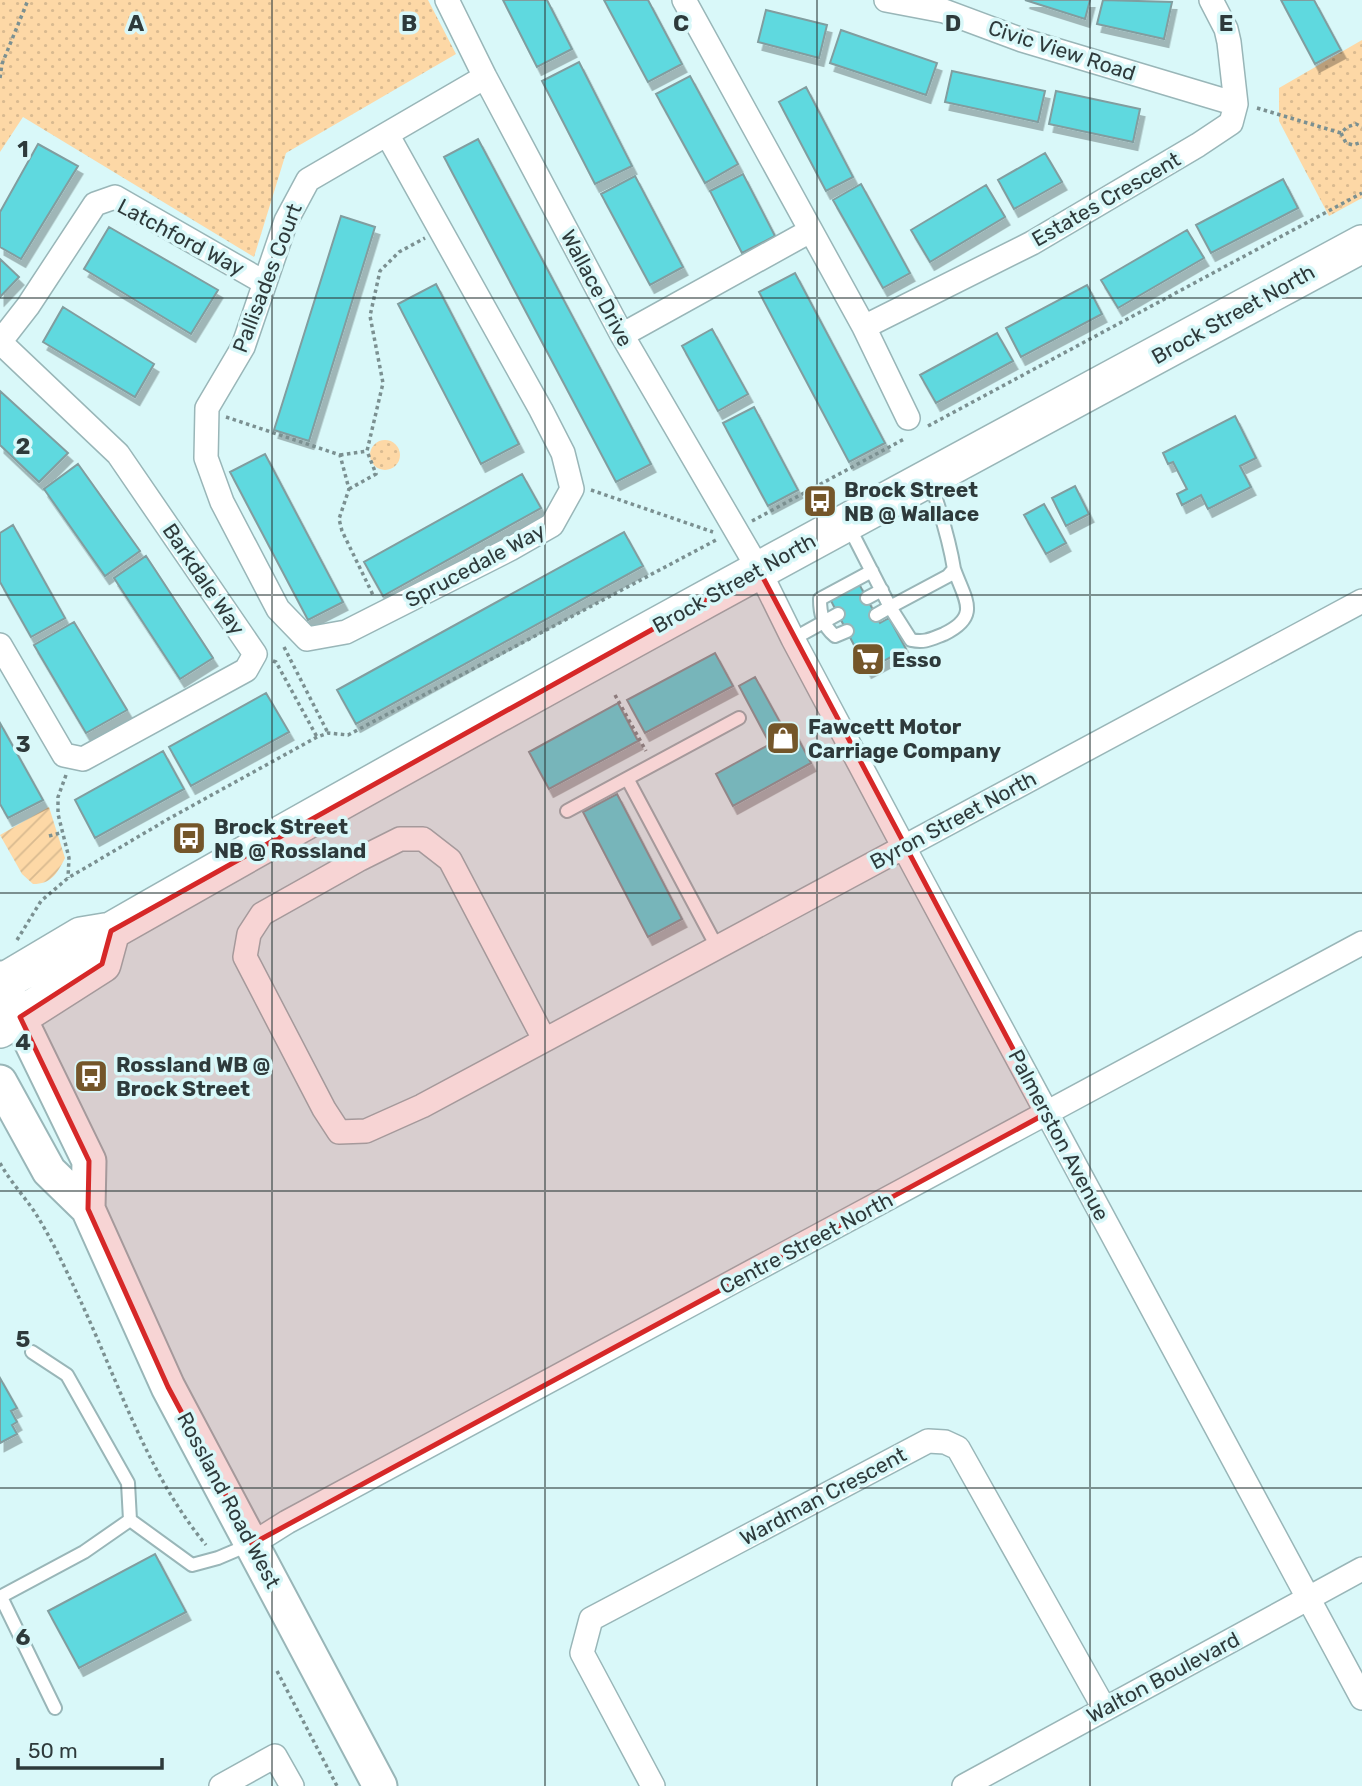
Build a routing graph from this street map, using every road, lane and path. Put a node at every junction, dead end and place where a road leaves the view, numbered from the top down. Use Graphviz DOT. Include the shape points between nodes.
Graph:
graph roads {
  1 [pos="28,0"];
  2 [pos="447,0"];
  3 [pos="684,0"];
  4 [pos="886,0"];
  5 [pos="1211,0"];
  6 [pos="947,6"];
  7 [pos="485,77"];
  8 [pos="0,78"];
  9 [pos="1236,104"];
  10 [pos="1362,127"];
  11 [pos="1341,133"];
  12 [pos="387,134"];
  13 [pos="1362,142"];
  14 [pos="1362,193"];
  15 [pos="441,230"];
  16 [pos="810,231"];
  17 [pos="1362,244"];
  18 [pos="265,283"];
  19 [pos="864,327"];
  20 [pos="622,335"];
  21 [pos="0,342"];
  22 [pos="208,408"];
  23 [pos="908,418"];
  24 [pos="367,451"];
  25 [pos="340,455"];
  26 [pos="929,478"];
  27 [pos="349,489"];
  28 [pos="572,489"];
  29 [pos="846,522"];
  30 [pos="735,530"];
  31 [pos="954,569"];
  32 [pos="759,570"];
  33 [pos="872,571"];
  34 [pos="881,590"];
  35 [pos="867,598"];
  36 [pos="1362,601"];
  37 [pos="890,607"];
  38 [pos="382,614"];
  39 [pos="838,614"];
  40 [pos="876,615"];
  41 [pos="822,622"];
  42 [pos="847,631"];
  43 [pos="793,639"];
  44 [pos="0,645"];
  45 [pos="284,647"];
  46 [pos="255,654"];
  47 [pos="615,695"];
  48 [pos="739,718"];
  49 [pos="328,733"];
  50 [pos="317,737"];
  51 [pos="73,757"];
  52 [pos="653,764"];
  53 [pos="628,780"];
  54 [pos="567,811"];
  55 [pos="61,833"];
  56 [pos="49,836"];
  57 [pos="904,847"];
  58 [pos="68,878"];
  59 [pos="111,931"];
  60 [pos="1362,943"];
  61 [pos="717,947"];
  62 [pos="3,973"];
  63 [pos="10,1023"];
  64 [pos="544,1040"];
  65 [pos="0,1082"];
  66 [pos="1047,1113"];
  67 [pos="0,1163"];
  68 [pos="88,1209"];
  69 [pos="32,1352"];
  70 [pos="130,1520"];
  71 [pos="251,1544"];
  72 [pos="218,1558"];
  73 [pos="1362,1569"];
  74 [pos="0,1597"];
  75 [pos="1309,1598"];
  76 [pos="277,1671"];
  77 [pos="1362,1698"];
  78 [pos="55,1708"];
  79 [pos="1104,1708"];
  80 [pos="227,1785"];
  81 [pos="292,1786"];
  82 [pos="337,1786"];
  83 [pos="380,1786"];
  84 [pos="653,1786"];
  85 [pos="964,1786"];
  1 -- 8 [label="path"];
  2 -- 7 [label="street, Wallace Drive"];
  3 -- 16 [label="street"];
  4 -- 6 [label="street, Civic View Road"];
  5 -- 9 [label="street" via="1226,29"];
  6 -- 9 [label="street, Civic View Road" via="1022,40"];
  7 -- 12 [label="street, Pallisades Court"];
  7 -- 20 [label="street, Wallace Drive"];
  9 -- 11 [label="path"];
  9 -- 19 [label="street, Estates Crescent" via="1231,122 1198,145 1032,243"];
  10 -- 11 [label="path" via="1356,124"];
  11 -- 13 [label="path" via="1346,143"];
  12 -- 15 [label="street"];
  12 -- 18 [label="street, Pallisades Court" via="308,180 286,221"];
  14 -- 30 [label="path"];
  15 -- 24 [label="path" via="399,252 380,271 370,316 383,383"];
  15 -- 28 [label="street" via="547,421 563,453"];
  16 -- 19 [label="street"];
  16 -- 20 [label="street"];
  17 -- 26 [label="main road, Brock Street North"];
  18 -- 21 [label="street, Latchford Way" via="115,197 95,204"];
  18 -- 22 [label="street, Pallisades Court" via="243,347"];
  19 -- 23 [label="street"];
  20 -- 30 [label="street, Wallace Drive"];
  21 -- 46 [label="street, Barkdale Way" via="118,454"];
  22 -- 25 [label="path"];
  22 -- 38 [label="street, Sprucedale Way" via="206,458 222,502 278,609 307,639 346,632"];
  24 -- 25 [label="path"];
  24 -- 27 [label="path" via="376,474"];
  25 -- 27 [label="path"];
  26 -- 29 [label="main road, Brock Street North"];
  26 -- 31 [label="lane" via="944,519"];
  27 -- 38 [label="path" via="339,519 341,531"];
  28 -- 38 [label="street, Sprucedale Way" via="552,525"];
  28 -- 49 [label="path" via="596,491 720,538 348,736"];
  29 -- 32 [label="main road, Brock Street North"];
  29 -- 33 [label="lane"];
  30 -- 32 [label="street, Wallace Drive"];
  31 -- 37 [label="lane"];
  31 -- 37 [label="lane" via="968,609 966,619 957,627 925,643 911,640"];
  32 -- 43 [label="street, Palmerston Avenue"];
  32 -- 59 [label="main road, Brock Street North"];
  33 -- 34 [label="lane"];
  33 -- 41 [label="lane" via="820,599"];
  34 -- 35 [label="lane"];
  34 -- 37 [label="lane"];
  36 -- 57 [label="street, Byron Street North"];
  37 -- 40 [label="lane"];
  39 -- 41 [label="lane"];
  41 -- 42 [label="lane" via="835,636"];
  41 -- 43 [label="lane"];
  43 -- 57 [label="street, Palmerston Avenue"];
  44 -- 51 [label="street" via="64,755"];
  45 -- 49 [label="path"];
  46 -- 50 [label="path" via="275,662"];
  46 -- 51 [label="street, Barkdale Way" via="246,670 83,759"];
  47 -- 52 [label="path"];
  48 -- 52 [label="lane"];
  49 -- 50 [label="path"];
  50 -- 58 [label="path"];
  51 -- 55 [label="path" via="58,797"];
  52 -- 53 [label="lane"];
  53 -- 54 [label="lane"];
  53 -- 61 [label="lane"];
  55 -- 56 [label="path"];
  55 -- 58 [label="path" via="69,858"];
  57 -- 61 [label="street, Byron Street North"];
  57 -- 66 [label="street, Palmerston Avenue"];
  58 -- 62 [label="path" via="41,901"];
  59 -- 62 [label="main road, Brock Street North" via="81,936"];
  59 -- 63 [label="main road" via="102,964"];
  60 -- 66 [label="street, Centre Street North"];
  61 -- 64 [label="street, Byron Street North"];
  62 -- 63 [label="main road, Rossland Road West"];
  63 -- 68 [label="main road, Rossland Road West" via="89,1161"];
  64 -- 64 [label="street, Byron Street North" via="422,1106 366,1131 339,1132 244,957 249,934 262,914 360,859 400,839 423,839 450,860"];
  65 -- 68 [label="main road, Rossland Road West" via="49,1171"];
  66 -- 71 [label="street, Centre Street North"];
  66 -- 75 [label="street, Palmerston Avenue"];
  67 -- 72 [label="path" via="35,1212 146,1448 184,1518"];
  68 -- 71 [label="main road, Rossland Road West" via="168,1387"];
  69 -- 70 [label="lane" via="67,1375 128,1483"];
  70 -- 72 [label="lane" via="192,1565"];
  70 -- 74 [label="lane" via="84,1552"];
  71 -- 72 [label="lane"];
  71 -- 83 [label="main road, Rossland Road West"];
  73 -- 75 [label="street, Walton Boulevard"];
  74 -- 78 [label="lane"];
  75 -- 77 [label="street, Palmerston Avenue"];
  75 -- 79 [label="street, Walton Boulevard"];
  76 -- 82 [label="path"];
  79 -- 84 [label="street, Wardman Crescent" via="958,1448 928,1441 591,1619 582,1653"];
  79 -- 85 [label="street, Walton Boulevard"];
  80 -- 81 [label="street" via="275,1756"];
}
